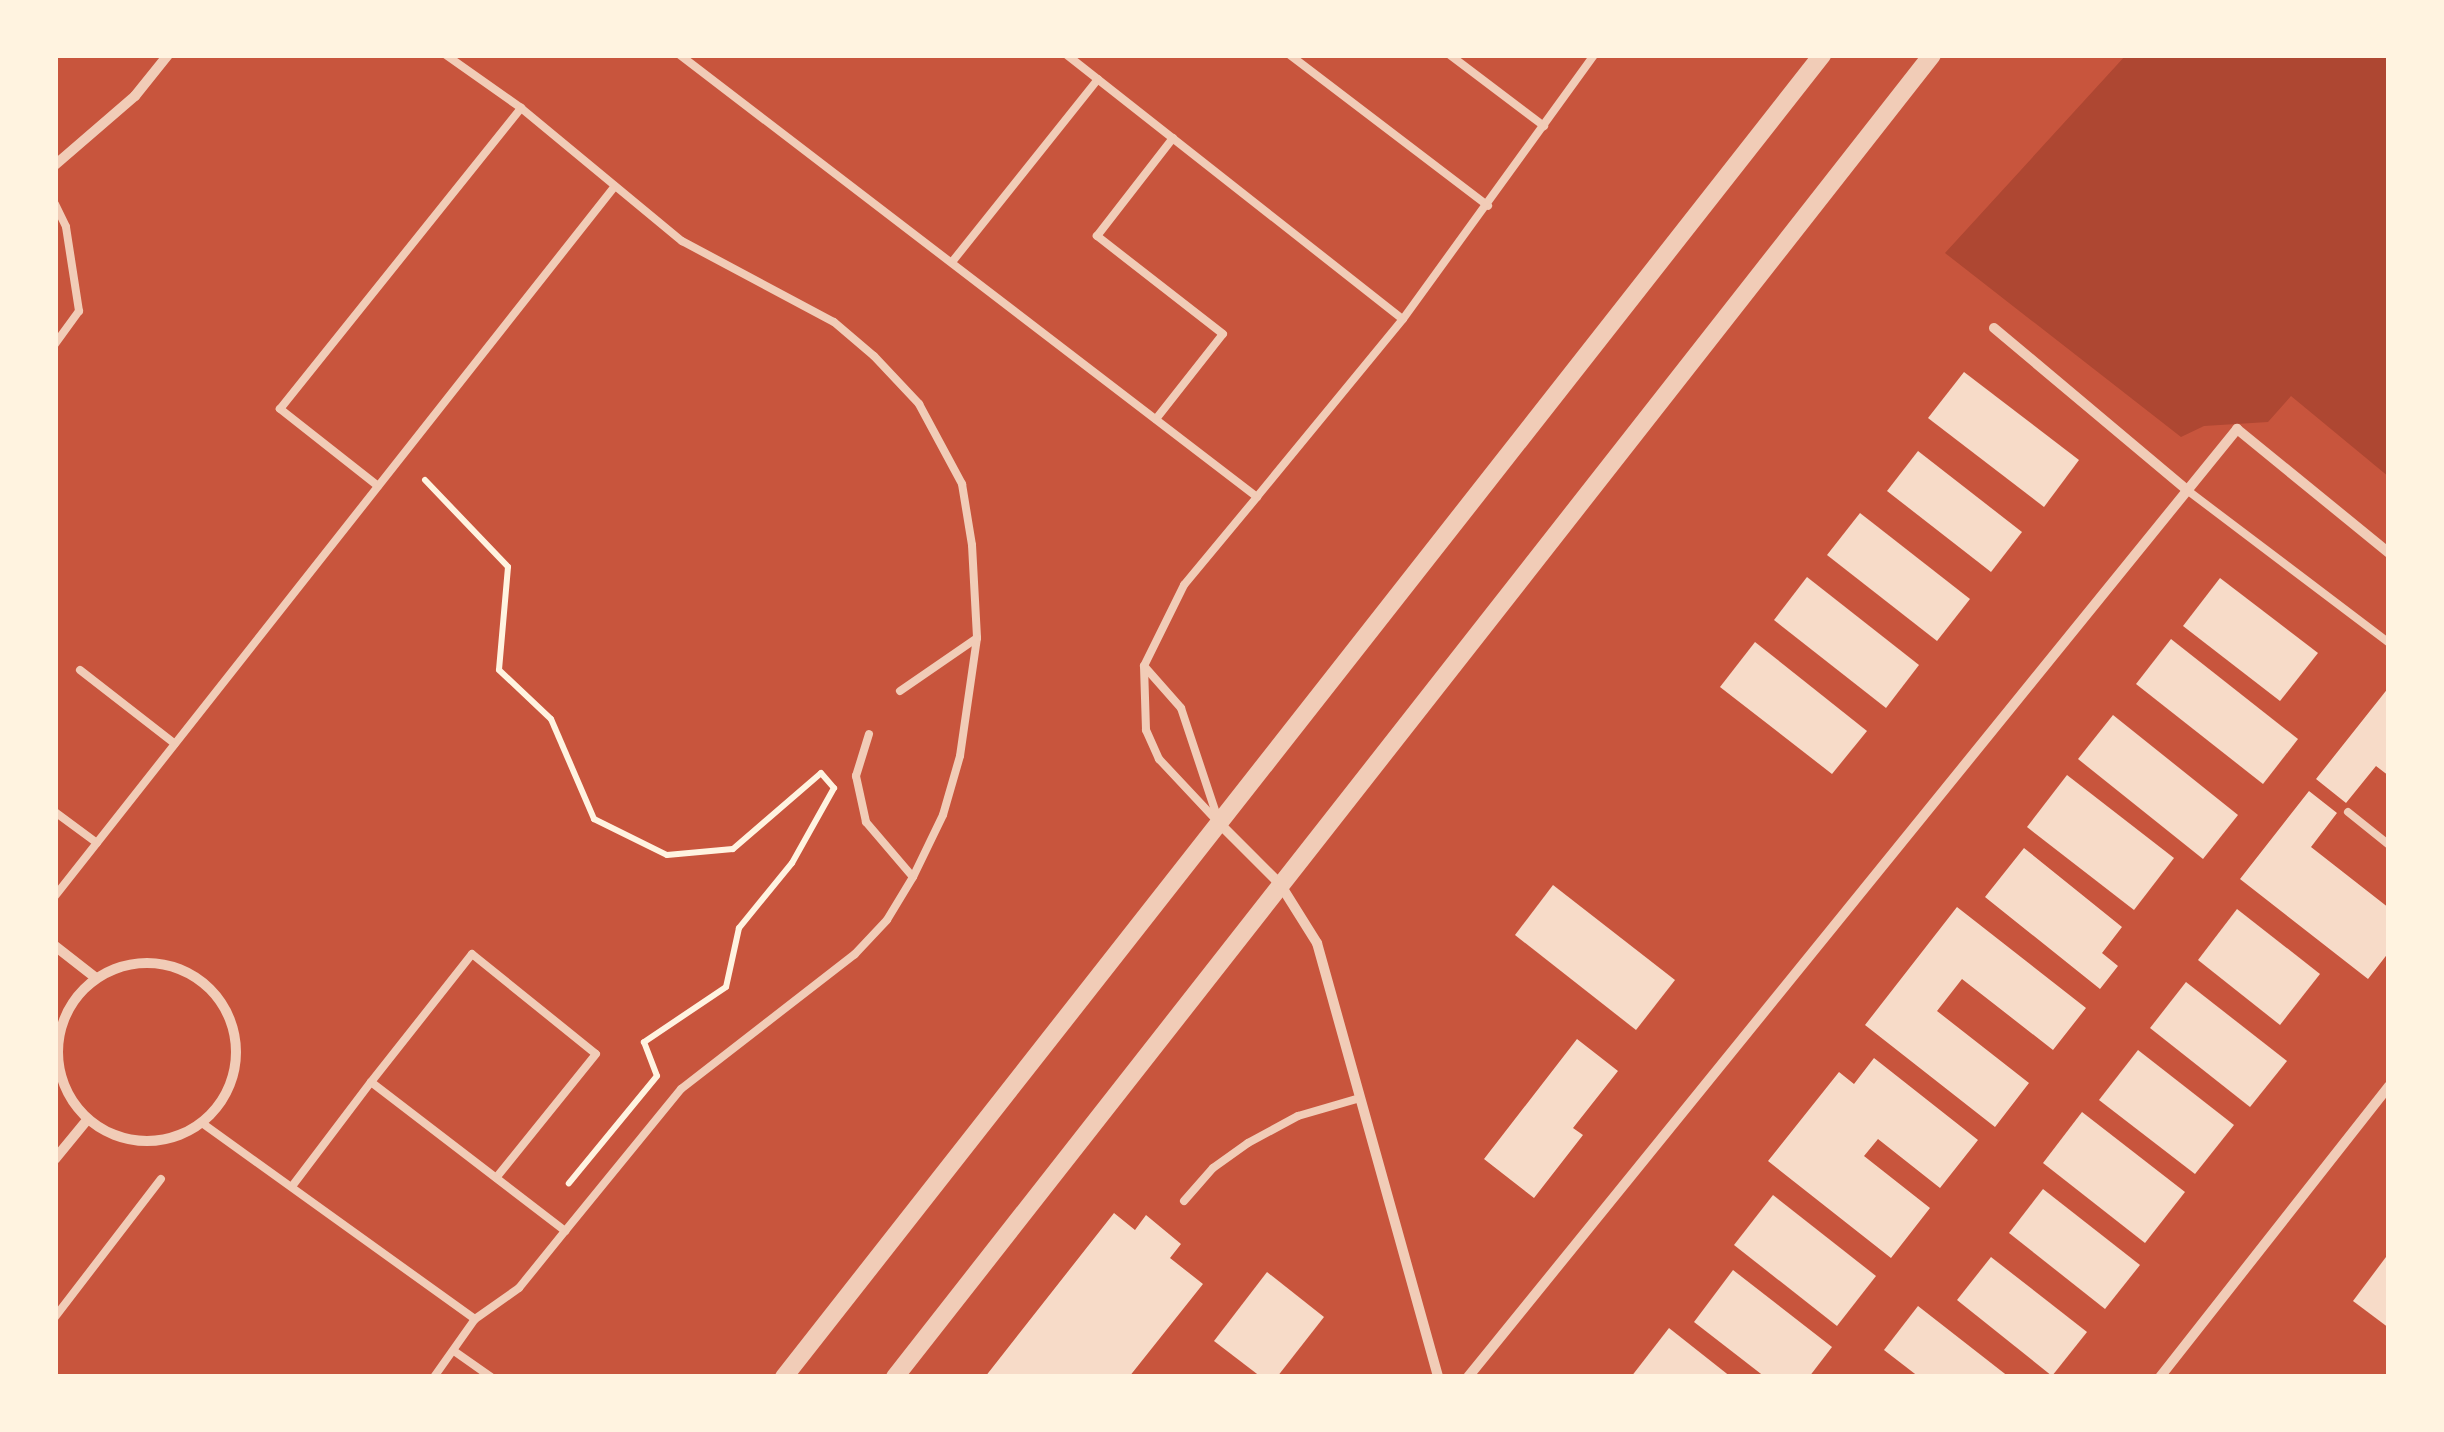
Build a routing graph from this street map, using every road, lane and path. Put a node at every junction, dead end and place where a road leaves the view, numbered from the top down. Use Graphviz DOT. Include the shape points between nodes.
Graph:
graph roads {
  1 [pos="168,55"];
  2 [pos="446,55"];
  3 [pos="680,55"];
  4 [pos="1067,55"];
  5 [pos="1290,55"];
  6 [pos="1450,55"];
  7 [pos="1594,55"];
  8 [pos="1822,55"];
  9 [pos="1932,55"];
  10 [pos="1098,79"];
  11 [pos="522,108"];
  12 [pos="1544,126"];
  13 [pos="1173,138"];
  14 [pos="55,166"];
  15 [pos="615,186"];
  16 [pos="55,204"];
  17 [pos="1488,206"];
  18 [pos="952,262"];
  19 [pos="1403,319"];
  20 [pos="1994,328"];
  21 [pos="55,344"];
  22 [pos="1156,419"];
  23 [pos="426,480"];
  24 [pos="378,486"];
  25 [pos="2187,490"];
  26 [pos="1257,497"];
  27 [pos="2389,553"];
  28 [pos="978,638"];
  29 [pos="2389,643"];
  30 [pos="1144,666"];
  31 [pos="80,670"];
  32 [pos="900,691"];
  33 [pos="869,734"];
  34 [pos="175,744"];
  35 [pos="55,812"];
  36 [pos="2348,812"];
  37 [pos="1220,824"];
  38 [pos="97,844"];
  39 [pos="2389,846"];
  40 [pos="913,877"];
  41 [pos="1280,884"];
  42 [pos="55,896"];
  43 [pos="55,946"];
  44 [pos="96,978"];
  45 [pos="59,1017"];
  46 [pos="372,1082"];
  47 [pos="2389,1086"];
  48 [pos="1360,1098"];
  49 [pos="87,1120"];
  50 [pos="202,1124"];
  51 [pos="55,1159"];
  52 [pos="496,1178"];
  53 [pos="161,1179"];
  54 [pos="569,1184"];
  55 [pos="293,1185"];
  56 [pos="1184,1201"];
  57 [pos="565,1230"];
  58 [pos="55,1317"];
  59 [pos="475,1319"];
  60 [pos="454,1351"];
  61 [pos="434,1377"];
  62 [pos="492,1377"];
  63 [pos="784,1377"];
  64 [pos="894,1377"];
  65 [pos="1438,1377"];
  66 [pos="1468,1377"];
  67 [pos="2160,1377"];
  1 -- 14 [label="street" via="113,118"];
  2 -- 11 [label="lane"];
  3 -- 18 [label="lane"];
  4 -- 10 [label="lane"];
  5 -- 17 [label="lane"];
  6 -- 12 [label="lane"];
  7 -- 12 [label="lane"];
  8 -- 37 [label="street"];
  9 -- 41 [label="street"];
  10 -- 13 [label="lane"];
  10 -- 18 [label="lane"];
  11 -- 15 [label="lane"];
  11 -- 24 [label="lane" via="280,409"];
  12 -- 17 [label="lane"];
  13 -- 19 [label="lane"];
  13 -- 22 [label="lane" via="1097,236 1223,334"];
  15 -- 24 [label="lane"];
  15 -- 28 [label="lane" via="715,264 834,322 919,404 962,484"];
  16 -- 21 [label="lane" via="66,227 79,311"];
  17 -- 19 [label="lane"];
  18 -- 22 [label="lane"];
  19 -- 26 [label="lane"];
  20 -- 25 [label="street"];
  22 -- 26 [label="lane"];
  23 -- 54 [label="path" via="508,567 498,670 552,719 594,820 667,854 733,848 820,772 834,788 792,863 739,928 726,987 644,1042 657,1076"];
  24 -- 34 [label="lane"];
  25 -- 27 [label="street" via="2237,429"];
  25 -- 29 [label="lane"];
  25 -- 66 [label="street"];
  26 -- 30 [label="lane" via="1184,585"];
  28 -- 32 [label="lane"];
  28 -- 40 [label="lane" via="960,756 943,815"];
  30 -- 37 [label="lane" via="1181,708"];
  30 -- 37 [label="lane" via="1152,744"];
  31 -- 34 [label="lane"];
  33 -- 40 [label="lane" via="856,776 866,822"];
  34 -- 38 [label="lane"];
  35 -- 38 [label="lane"];
  36 -- 39 [label="lane"];
  37 -- 41 [label="street"];
  37 -- 63 [label="street"];
  38 -- 42 [label="lane"];
  40 -- 57 [label="lane" via="887,920 855,954 680,1089"];
  41 -- 48 [label="street" via="1317,944"];
  41 -- 64 [label="street"];
  43 -- 44 [label="street"];
  44 -- 45 [label="street"];
  44 -- 50 [label="street" via="124,965 155,962 184,970 219,999 237,1041 236,1072 224,1100"];
  45 -- 49 [label="street" via="60,1074"];
  46 -- 52 [label="lane"];
  46 -- 52 [label="lane" via="472,954 596,1054"];
  46 -- 55 [label="lane"];
  47 -- 67 [label="street"];
  48 -- 56 [label="lane" via="1298,1116 1248,1143"];
  48 -- 65 [label="street"];
  49 -- 50 [label="street" via="144,1143"];
  49 -- 51 [label="street"];
  50 -- 55 [label="lane"];
  52 -- 57 [label="lane"];
  53 -- 58 [label="lane"];
  55 -- 59 [label="lane"];
  57 -- 59 [label="lane" via="519,1288"];
  59 -- 60 [label="lane"];
  60 -- 61 [label="lane"];
  60 -- 62 [label="lane"];
}
